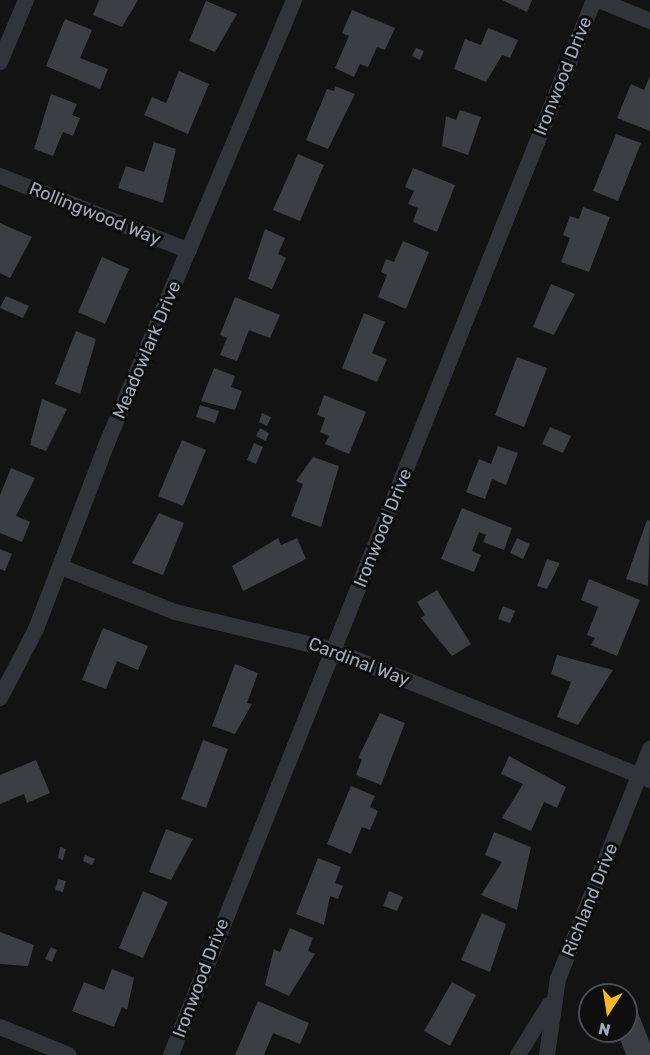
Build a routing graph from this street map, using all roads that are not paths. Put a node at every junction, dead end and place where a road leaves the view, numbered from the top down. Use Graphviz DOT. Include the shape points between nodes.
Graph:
graph roads {
  1 [pos="26,0"];
  2 [pos="294,0"];
  3 [pos="594,0"];
  4 [pos="599,0"];
  5 [pos="650,21"];
  6 [pos="0,62"];
  7 [pos="0,176"];
  8 [pos="189,251"];
  9 [pos="61,567"];
  10 [pos="333,650"];
  11 [pos="0,698"];
  12 [pos="650,748"];
  13 [pos="644,778"];
  14 [pos="551,1001"];
  15 [pos="0,1027"];
  16 [pos="69,1055"];
  17 [pos="171,1055"];
  18 [pos="518,1055"];
  19 [pos="547,1055"];
  1 -- 6 [label="street"];
  2 -- 8 [label="street, Meadowlark Drive"];
  3 -- 10 [label="street, Ironwood Drive"];
  4 -- 5 [label="street"];
  7 -- 8 [label="street, Rollingwood Way"];
  8 -- 9 [label="street, Meadowlark Drive"];
  9 -- 10 [label="street, Cardinal Way" via="175,612"];
  9 -- 11 [label="street, Meadowlark Drive" via="18,672"];
  10 -- 13 [label="street, Cardinal Way"];
  10 -- 17 [label="street, Ironwood Drive"];
  12 -- 13 [label="street, Richland Drive"];
  13 -- 14 [label="street, Richland Drive"];
  14 -- 18 [label="street"];
  14 -- 19 [label="street, Richland Drive"];
  15 -- 16 [label="street"];
}
